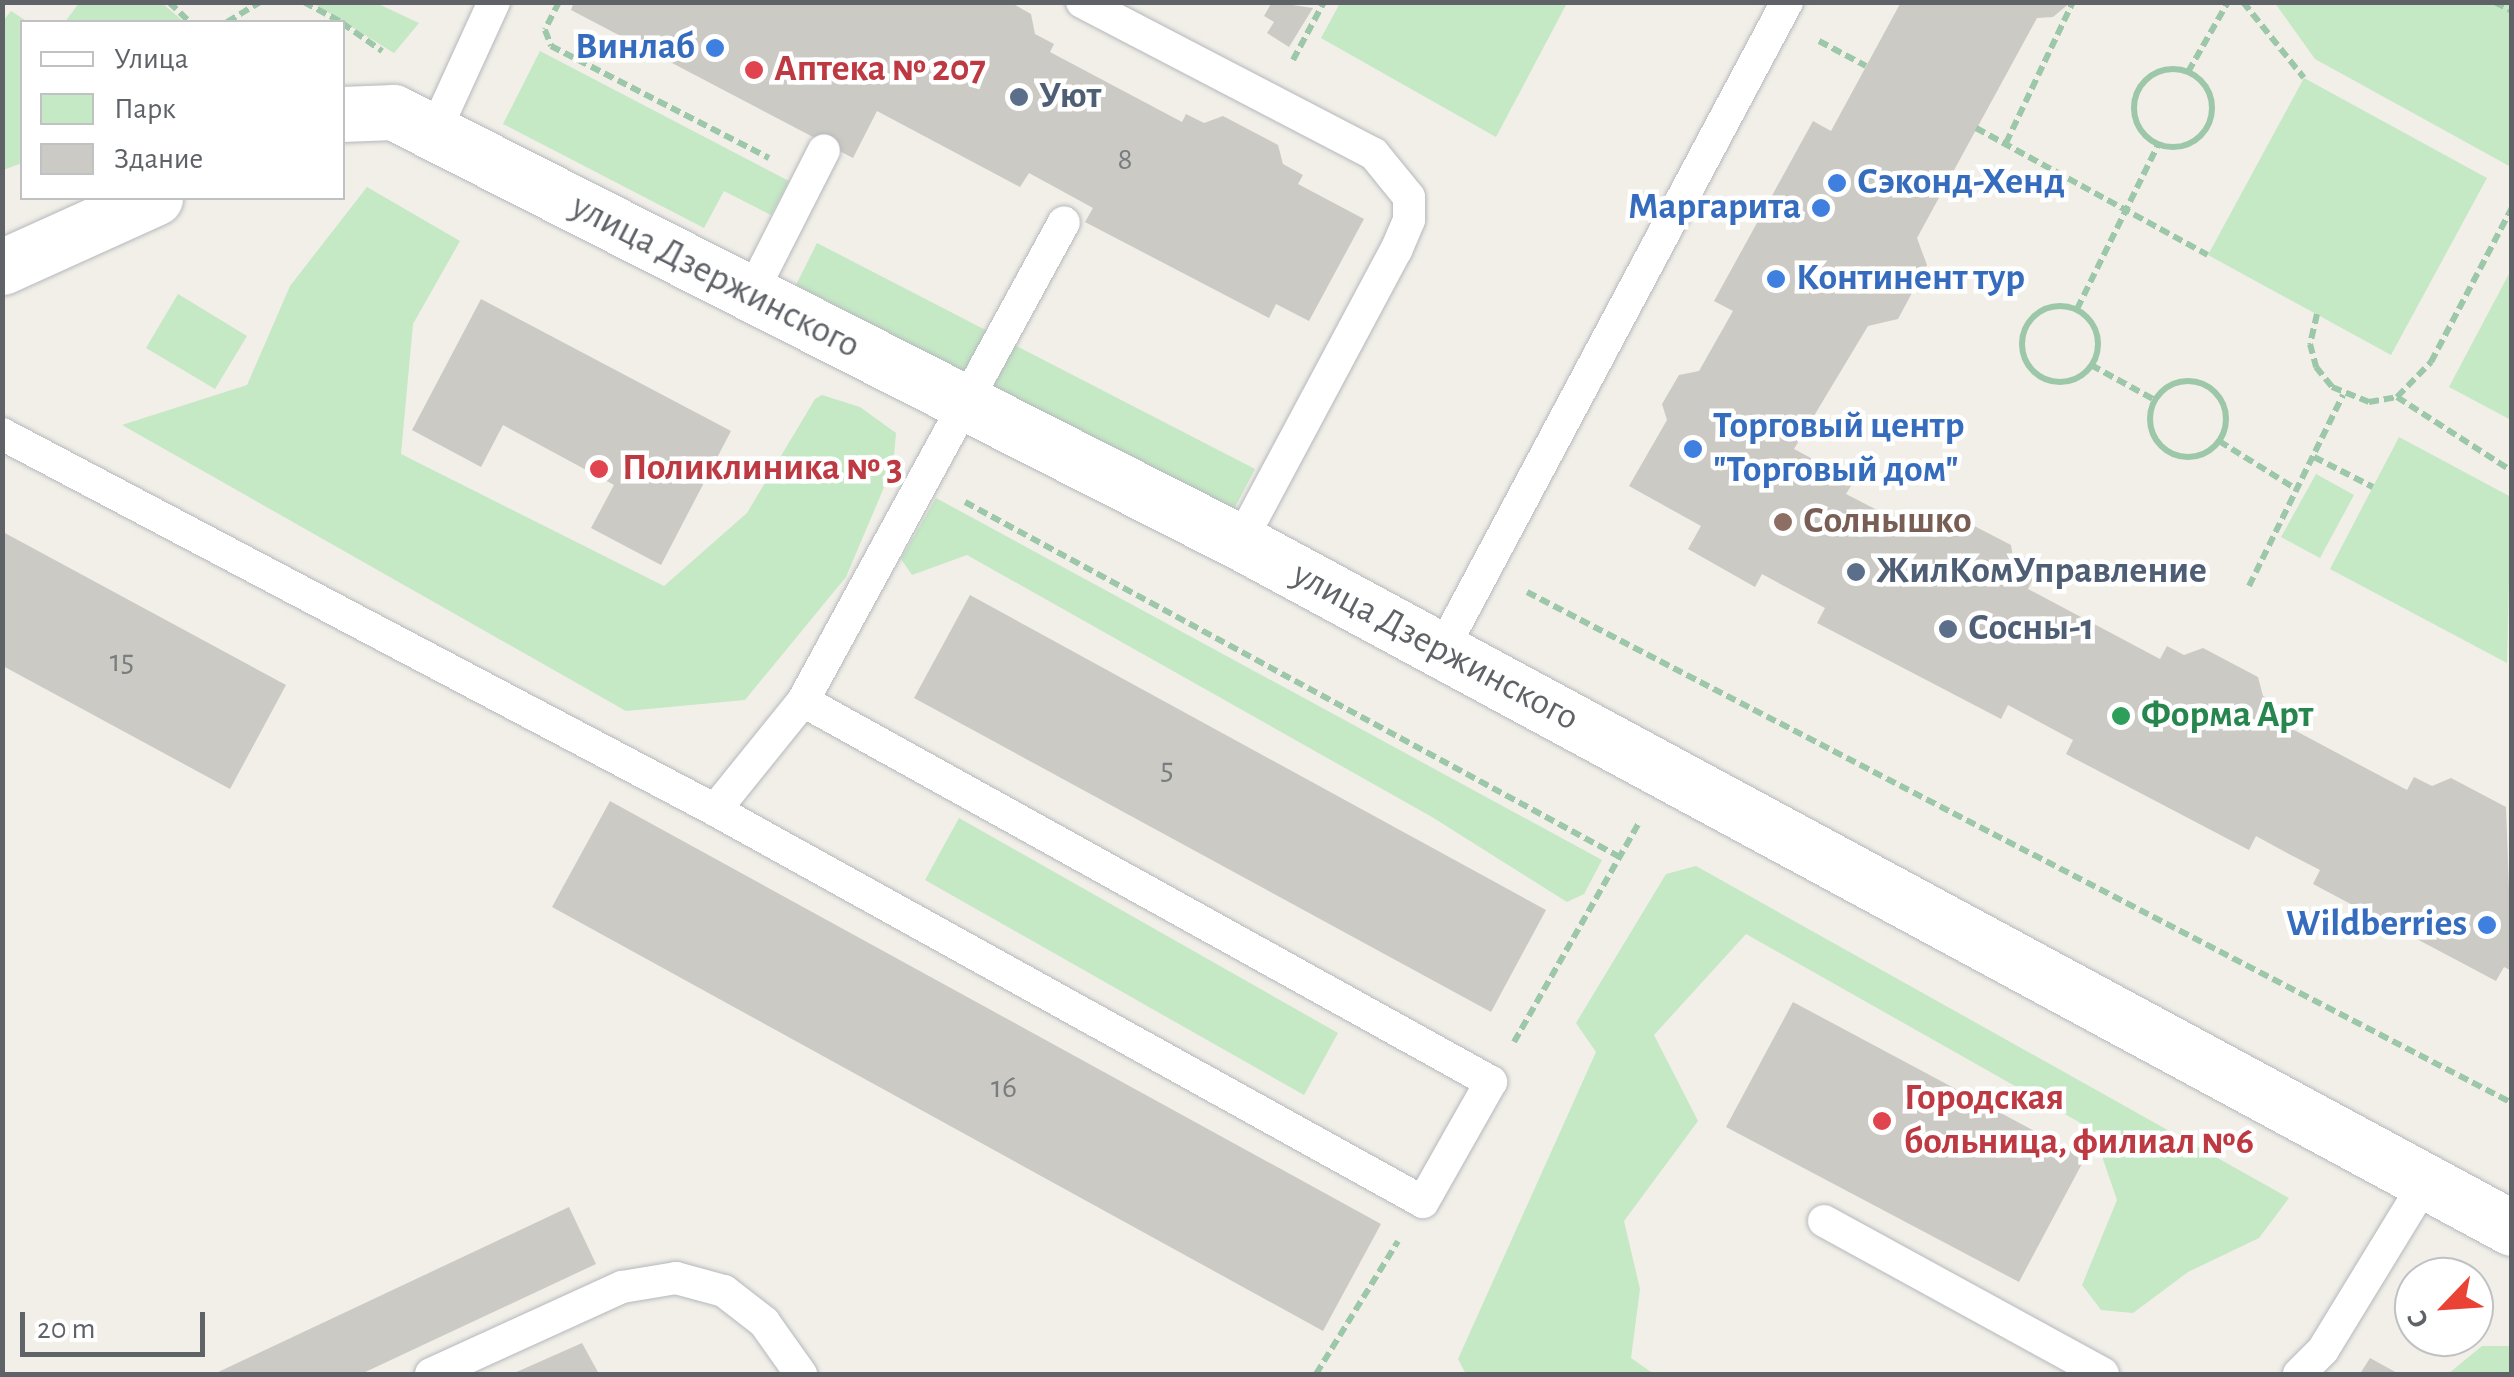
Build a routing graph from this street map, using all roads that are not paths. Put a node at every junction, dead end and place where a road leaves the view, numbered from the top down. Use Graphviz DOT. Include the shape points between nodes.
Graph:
graph roads {
  1 [pos="494,2"];
  2 [pos="1082,2"];
  3 [pos="1786,2"];
  4 [pos="345,114"];
  5 [pos="434,133"];
  6 [pos="816,164"];
  7 [pos="151,200"];
  8 [pos="1064,222"];
  9 [pos="2,267"];
  10 [pos="751,294"];
  11 [pos="965,407"];
  12 [pos="2,434"];
  13 [pos="1240,542"];
  14 [pos="1442,650"];
  15 [pos="803,701"];
  16 [pos="714,810"];
  17 [pos="2426,1180"];
  18 [pos="1824,1221"];
  19 [pos="2512,1228"];
  20 [pos="431,1374"];
  21 [pos="801,1374"];
  22 [pos="2103,1374"];
  23 [pos="2299,1374"];
  1 -- 5 [label="lane"];
  2 -- 13 [label="lane" via="1374,154 1400,178 1410,220"];
  3 -- 14 [label="lane"];
  4 -- 5 [label="street, улица Дзержинского" via="393,112"];
  5 -- 10 [label="street, улица Дзержинского"];
  6 -- 10 [label="lane"];
  7 -- 9 [label="street"];
  8 -- 11 [label="lane"];
  10 -- 11 [label="street, улица Дзержинского"];
  11 -- 13 [label="street, улица Дзержинского"];
  11 -- 15 [label="lane"];
  12 -- 16 [label="lane"];
  13 -- 14 [label="street, улица Дзержинского"];
  14 -- 17 [label="street, улица Дзержинского"];
  15 -- 16 [label="lane"];
  15 -- 16 [label="lane" via="1491,1082 1422,1202"];
  17 -- 19 [label="street, улица Дзержинского"];
  17 -- 23 [label="lane" via="2323,1350"];
  18 -- 22 [label="lane"];
  20 -- 21 [label="lane" via="622,1288 676,1278 724,1292 750,1312"];
}
